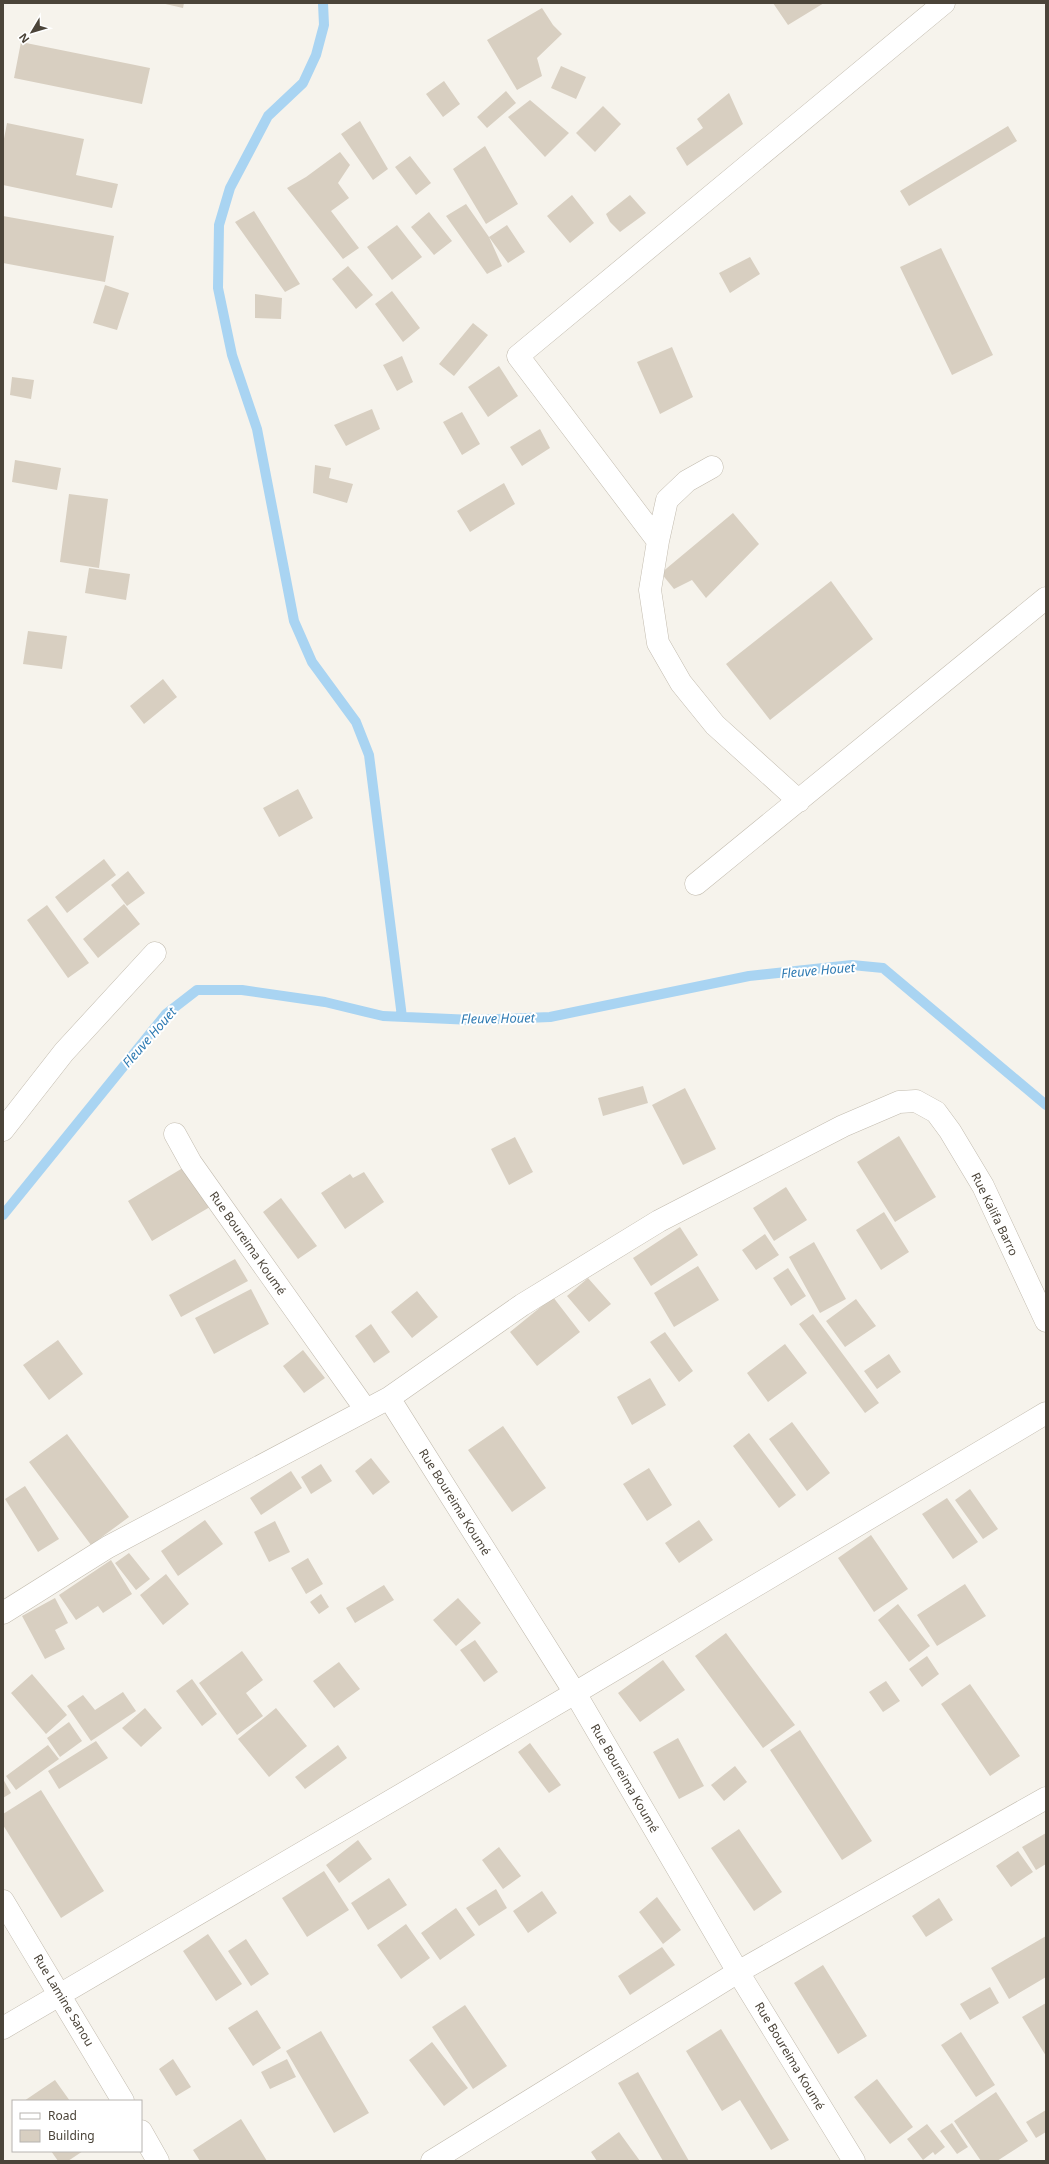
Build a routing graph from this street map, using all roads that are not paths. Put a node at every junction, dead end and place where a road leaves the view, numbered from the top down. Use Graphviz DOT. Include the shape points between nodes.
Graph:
graph roads {
  1 [pos="944,3"];
  2 [pos="712,467"];
  3 [pos="658,541"];
  4 [pos="1046,598"];
  5 [pos="799,801"];
  6 [pos="696,884"];
  7 [pos="155,953"];
  8 [pos="3,1130"];
  9 [pos="175,1134"];
  10 [pos="1046,1321"];
  11 [pos="389,1398"];
  12 [pos="366,1410"];
  13 [pos="1046,1413"];
  14 [pos="3,1614"];
  15 [pos="575,1693"];
  16 [pos="1046,1798"];
  17 [pos="3,1900"];
  18 [pos="738,1972"];
  19 [pos="61,1995"];
  20 [pos="3,2028"];
  21 [pos="122,2100"];
  22 [pos="142,2133"];
  23 [pos="158,2161"];
  24 [pos="432,2161"];
  25 [pos="854,2161"];
  1 -- 3 [label="street" via="518,356"];
  2 -- 3 [label="street" via="687,481 667,500"];
  3 -- 5 [label="street" via="650,590 658,643 681,683 715,725"];
  4 -- 5 [label="street"];
  5 -- 6 [label="street"];
  7 -- 8 [label="street" via="64,1052"];
  9 -- 12 [label="street, Rue Boureima Koumé" via="191,1163"];
  10 -- 11 [label="street, Rue Kalifa Barro" via="983,1186 950,1131 936,1112 916,1101 899,1102 843,1126 659,1221 522,1305"];
  11 -- 12 [label="street"];
  11 -- 15 [label="street, Rue Boureima Koumé"];
  12 -- 14 [label="street" via="108,1547"];
  13 -- 15 [label="street"];
  15 -- 18 [label="street, Rue Boureima Koumé"];
  15 -- 19 [label="street"];
  16 -- 18 [label="street"];
  17 -- 19 [label="street, Rue Lamine Sanou"];
  18 -- 24 [label="street"];
  18 -- 25 [label="street, Rue Boureima Koumé"];
  19 -- 20 [label="street"];
  19 -- 21 [label="street, Rue Lamine Sanou"];
  22 -- 23 [label="street"];
}
